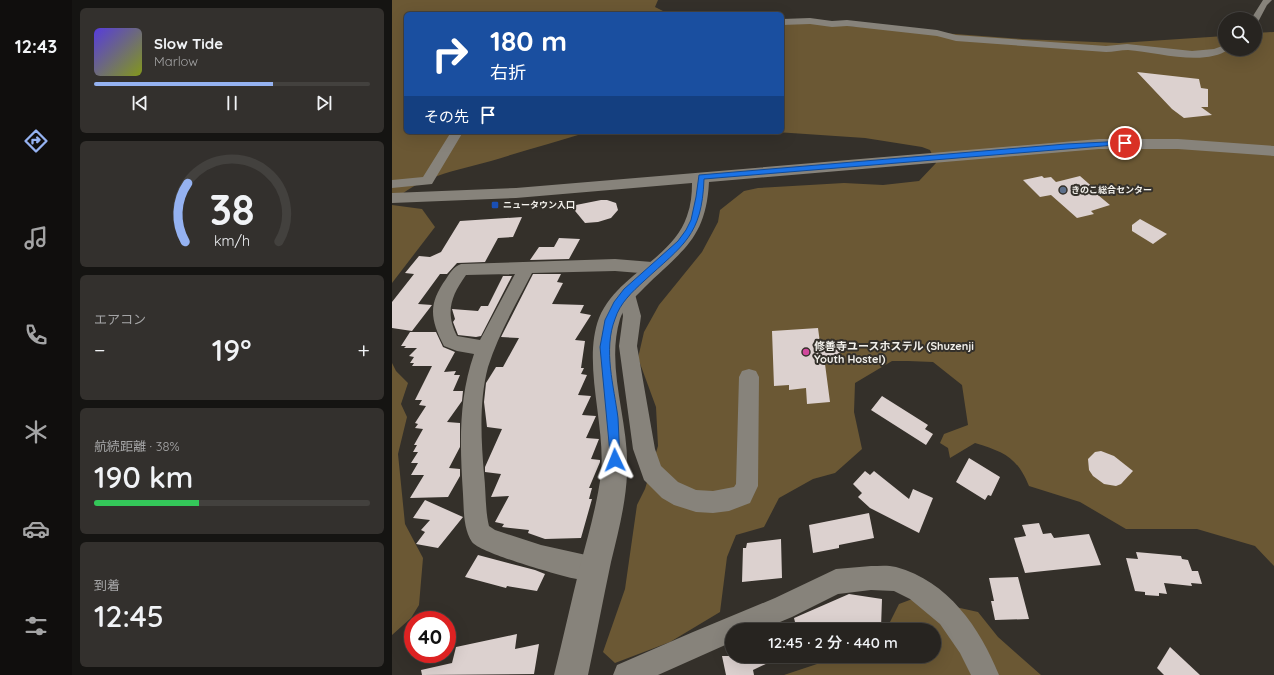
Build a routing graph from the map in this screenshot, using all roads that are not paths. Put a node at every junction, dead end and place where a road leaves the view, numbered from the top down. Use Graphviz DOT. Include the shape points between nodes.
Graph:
graph roads {
  1 [pos="1268,0"];
  2 [pos="1259,12"];
  3 [pos="784,22"];
  4 [pos="1218,52"];
  5 [pos="456,134"];
  6 [pos="1274,151"];
  7 [pos="701,177"];
  8 [pos="392,184"];
  9 [pos="392,198"];
  10 [pos="527,267"];
  11 [pos="652,268"];
  12 [pos="627,291"];
  13 [pos="487,348"];
  14 [pos="749,377"];
  15 [pos="595,569"];
  16 [pos="570,675"];
  17 [pos="627,675"];
  18 [pos="985,675"];
  1 -- 2 [label="street"];
  3 -- 4 [label="street" via="847,23 927,31 962,39 1106,49 1122,47 1169,52"];
  5 -- 8 [label="street" via="427,180"];
  6 -- 7 [label="street" via="1171,144 1099,144"];
  7 -- 9 [label="street" via="516,193"];
  7 -- 11 [label="street" via="700,197 690,230 681,242"];
  10 -- 11 [label="street" via="615,265"];
  10 -- 13 [label="street"];
  10 -- 13 [label="street" via="461,270 442,299 440,312 450,341"];
  11 -- 12 [label="street"];
  12 -- 14 [label="street" via="632,316 628,346 644,449 652,474 670,490 696,501 713,502 729,500 742,494 747,486"];
  12 -- 15 [label="street" via="610,320 604,347 613,426 615,473"];
  13 -- 15 [label="street" via="475,383 473,404 472,441 476,512 481,534 488,539 542,558"];
  15 -- 16 [label="street"];
  17 -- 18 [label="street" via="783,608 836,582 870,578 895,579 919,590 949,615 970,643"];
}
